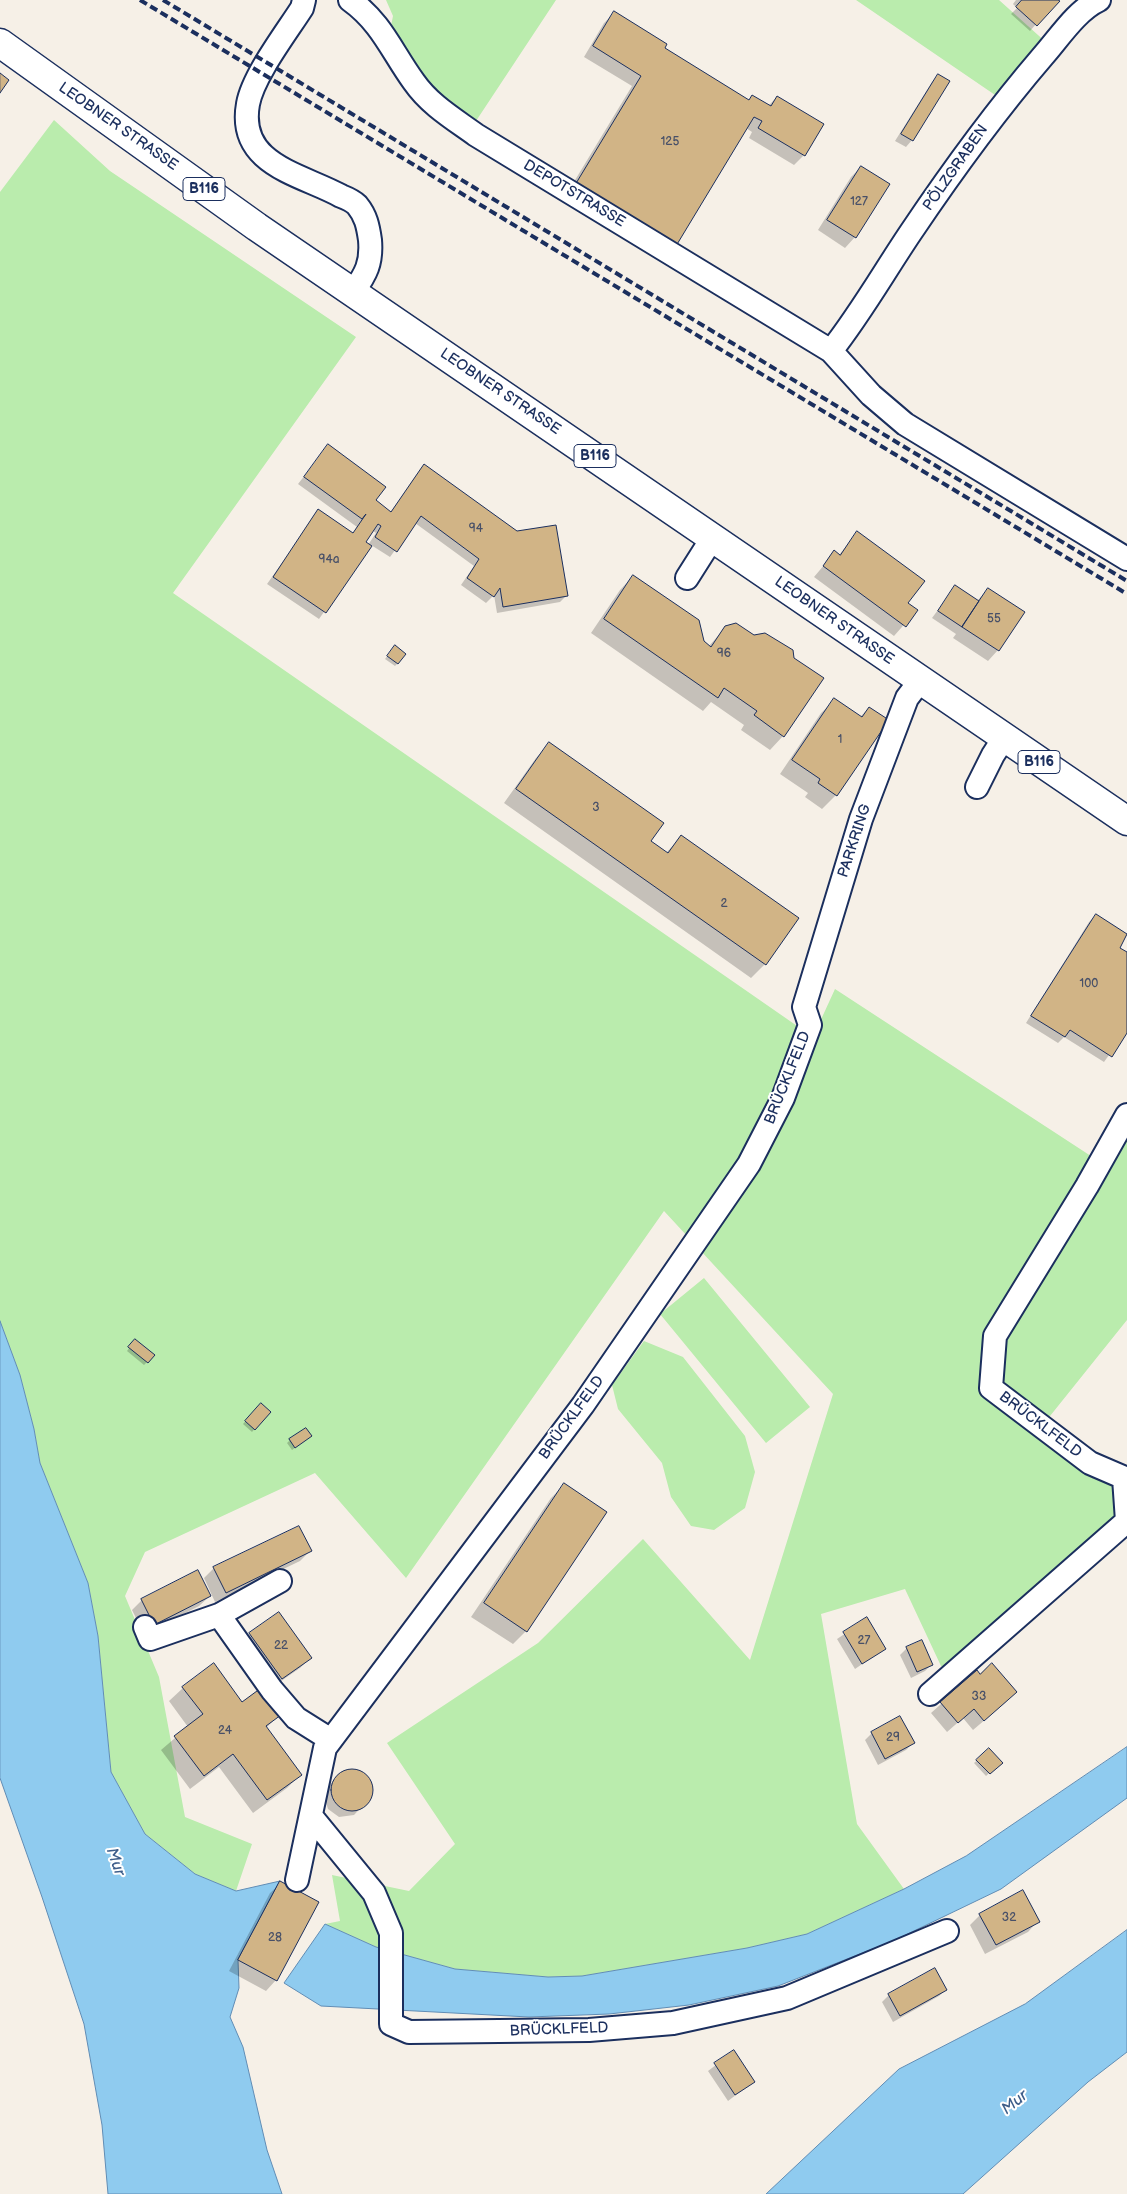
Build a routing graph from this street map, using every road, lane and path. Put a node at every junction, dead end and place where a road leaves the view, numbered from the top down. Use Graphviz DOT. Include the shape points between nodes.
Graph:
graph roads {
  1 [pos="304,0"];
  2 [pos="350,0"];
  3 [pos="1096,1"];
  4 [pos="0,43"];
  5 [pos="352,292"];
  6 [pos="831,351"];
  7 [pos="713,536"];
  8 [pos="1127,559"];
  9 [pos="687,578"];
  10 [pos="920,681"];
  11 [pos="1004,738"];
  12 [pos="978,787"];
  13 [pos="1127,821"];
  14 [pos="804,1006"];
  15 [pos="1127,1115"];
  16 [pos="1125,1479"];
  17 [pos="280,1581"];
  18 [pos="219,1615"];
  19 [pos="145,1627"];
  20 [pos="930,1694"];
  21 [pos="331,1740"];
  22 [pos="311,1816"];
  23 [pos="297,1880"];
  24 [pos="947,1931"];
  1 -- 5 [label="street" via="257,80 248,103 247,125 252,143 271,163 296,178 328,189 356,204 368,221 368,272"];
  2 -- 6 [label="street, DEPOTSTRASSE" via="367,12 385,35 414,83 434,104 476,135"];
  3 -- 6 [label="street, PÖLZGRABEN" via="1060,36 1007,98 909,235 858,317"];
  4 -- 5 [label="main road, LEOBNER STRASSE / B116"];
  5 -- 7 [label="main road, LEOBNER STRASSE / B116"];
  6 -- 8 [label="street, DEPOTSTRASSE" via="871,395 905,424"];
  7 -- 9 [label="street"];
  7 -- 10 [label="main road, LEOBNER STRASSE / B116"];
  10 -- 11 [label="main road, LEOBNER STRASSE / B116"];
  10 -- 14 [label="street, PARKRING" via="907,698 861,820"];
  11 -- 12 [label="street"];
  11 -- 13 [label="main road, LEOBNER STRASSE / B116"];
  14 -- 21 [label="street, BRÜCKLFELD" via="810,1025 783,1098 749,1164 583,1405"];
  15 -- 16 [label="street, BRÜCKLFELD" via="996,1336 991,1388 1090,1463"];
  16 -- 20 [label="street, BRÜCKLFELD" via="1127,1521"];
  17 -- 18 [label="street"];
  18 -- 19 [label="street" via="150,1640"];
  18 -- 21 [label="street" via="296,1718"];
  21 -- 22 [label="street, BRÜCKLFELD" via="325,1748"];
  22 -- 23 [label="street, BRÜCKLFELD"];
  22 -- 24 [label="street, BRÜCKLFELD" via="374,1893 391,1933 392,2024 409,2032 589,2030 674,2022 788,1998"];
}
